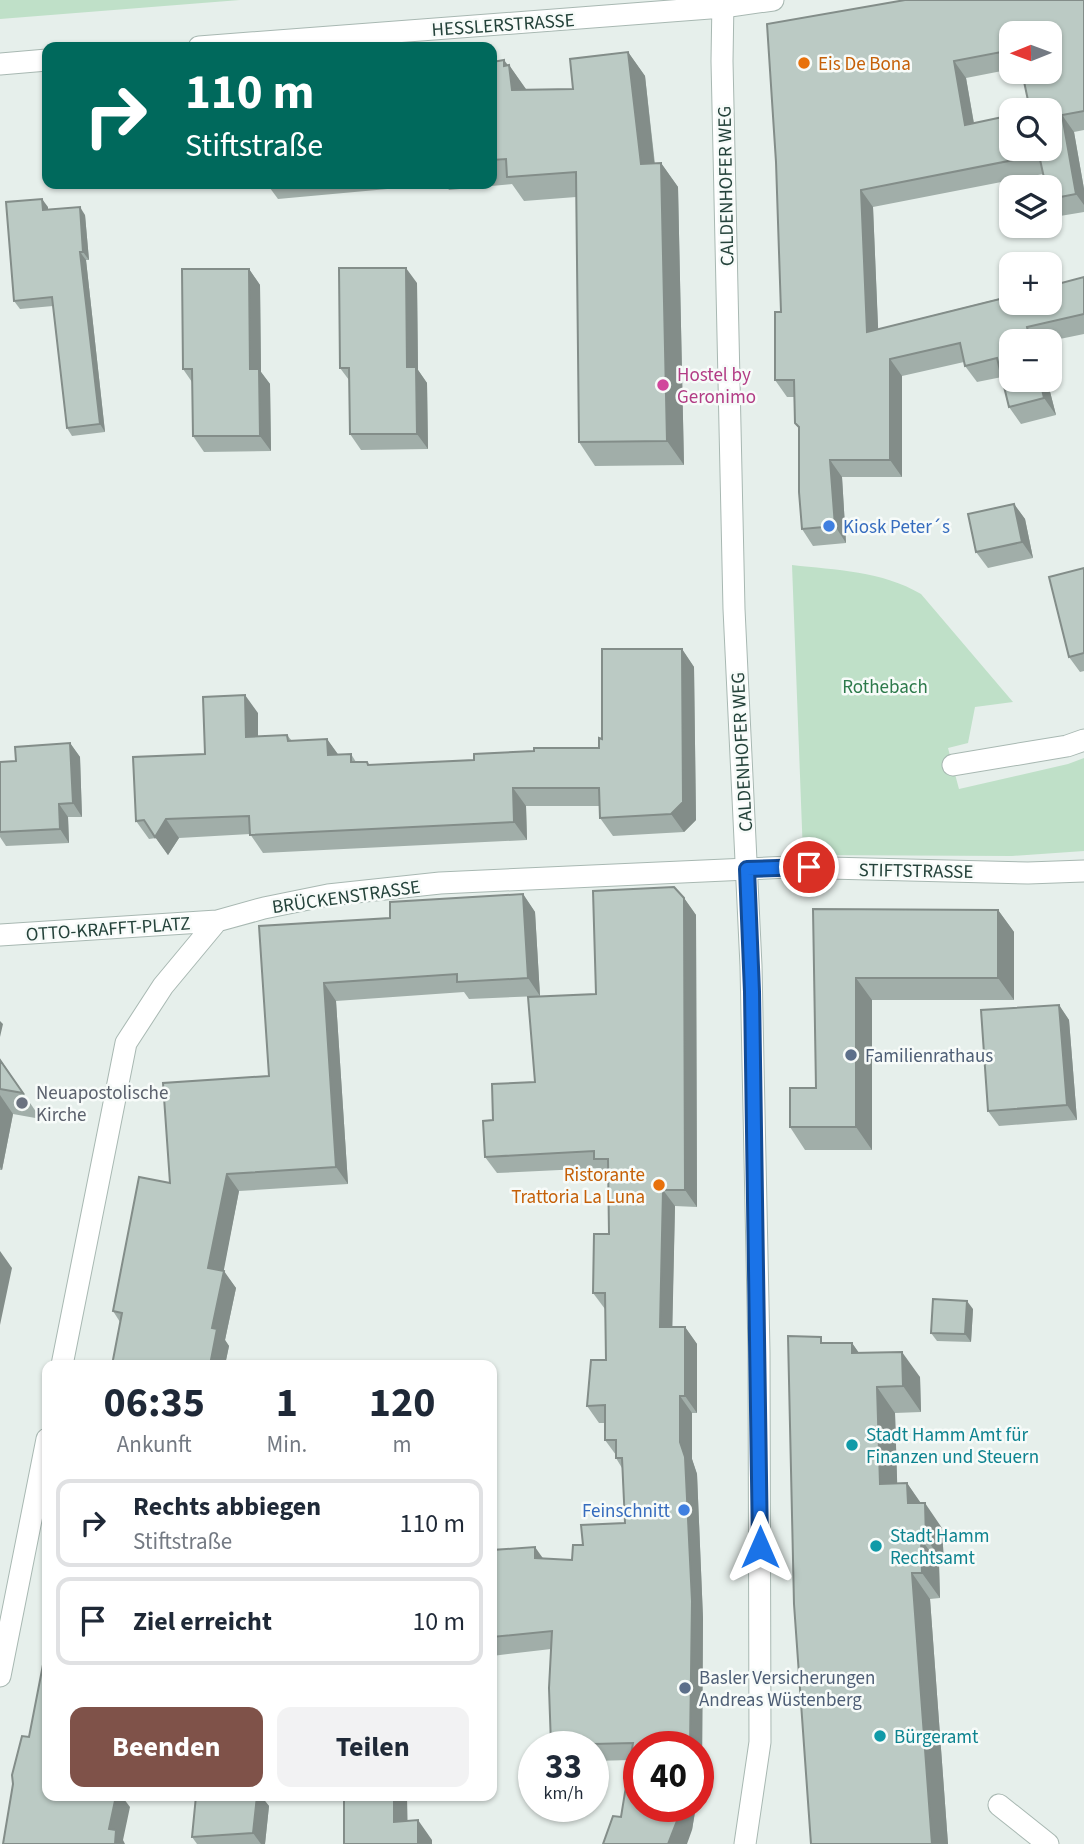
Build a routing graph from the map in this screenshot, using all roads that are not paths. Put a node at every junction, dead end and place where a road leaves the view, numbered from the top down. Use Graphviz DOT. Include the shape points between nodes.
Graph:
graph roads {
  1 [pos="773,0"];
  2 [pos="723,4"];
  3 [pos="261,42"];
  4 [pos="42,60"];
  5 [pos="0,64"];
  6 [pos="1084,740"];
  7 [pos="953,765"];
  8 [pos="747,869"];
  9 [pos="1084,871"];
  10 [pos="217,921"];
  11 [pos="0,935"];
  12 [pos="63,1360"];
  13 [pos="42,1463"];
  14 [pos="0,1676"];
  15 [pos="999,1805"];
  16 [pos="746,1844"];
  17 [pos="1048,1844"];
  1 -- 2 [label="street, HESSLERSTRASSE"];
  2 -- 3 [label="street, HESSLERSTRASSE"];
  2 -- 8 [label="street, CALDENHOFER WEG" via="732,542"];
  4 -- 5 [label="street"];
  6 -- 7 [label="street"];
  8 -- 9 [label="street, STIFTSTRASSE"];
  8 -- 10 [label="street, BRÜCKENSTRASSE" via="427,884 328,895"];
  8 -- 16 [label="street, CALDENHOFER WEG" via="761,1630 760,1742"];
  10 -- 11 [label="street, OTTO-KRAFFT-PLATZ"];
  10 -- 12 [label="street" via="163,986 126,1043"];
  13 -- 14 [label="street"];
  15 -- 17 [label="street"];
}
